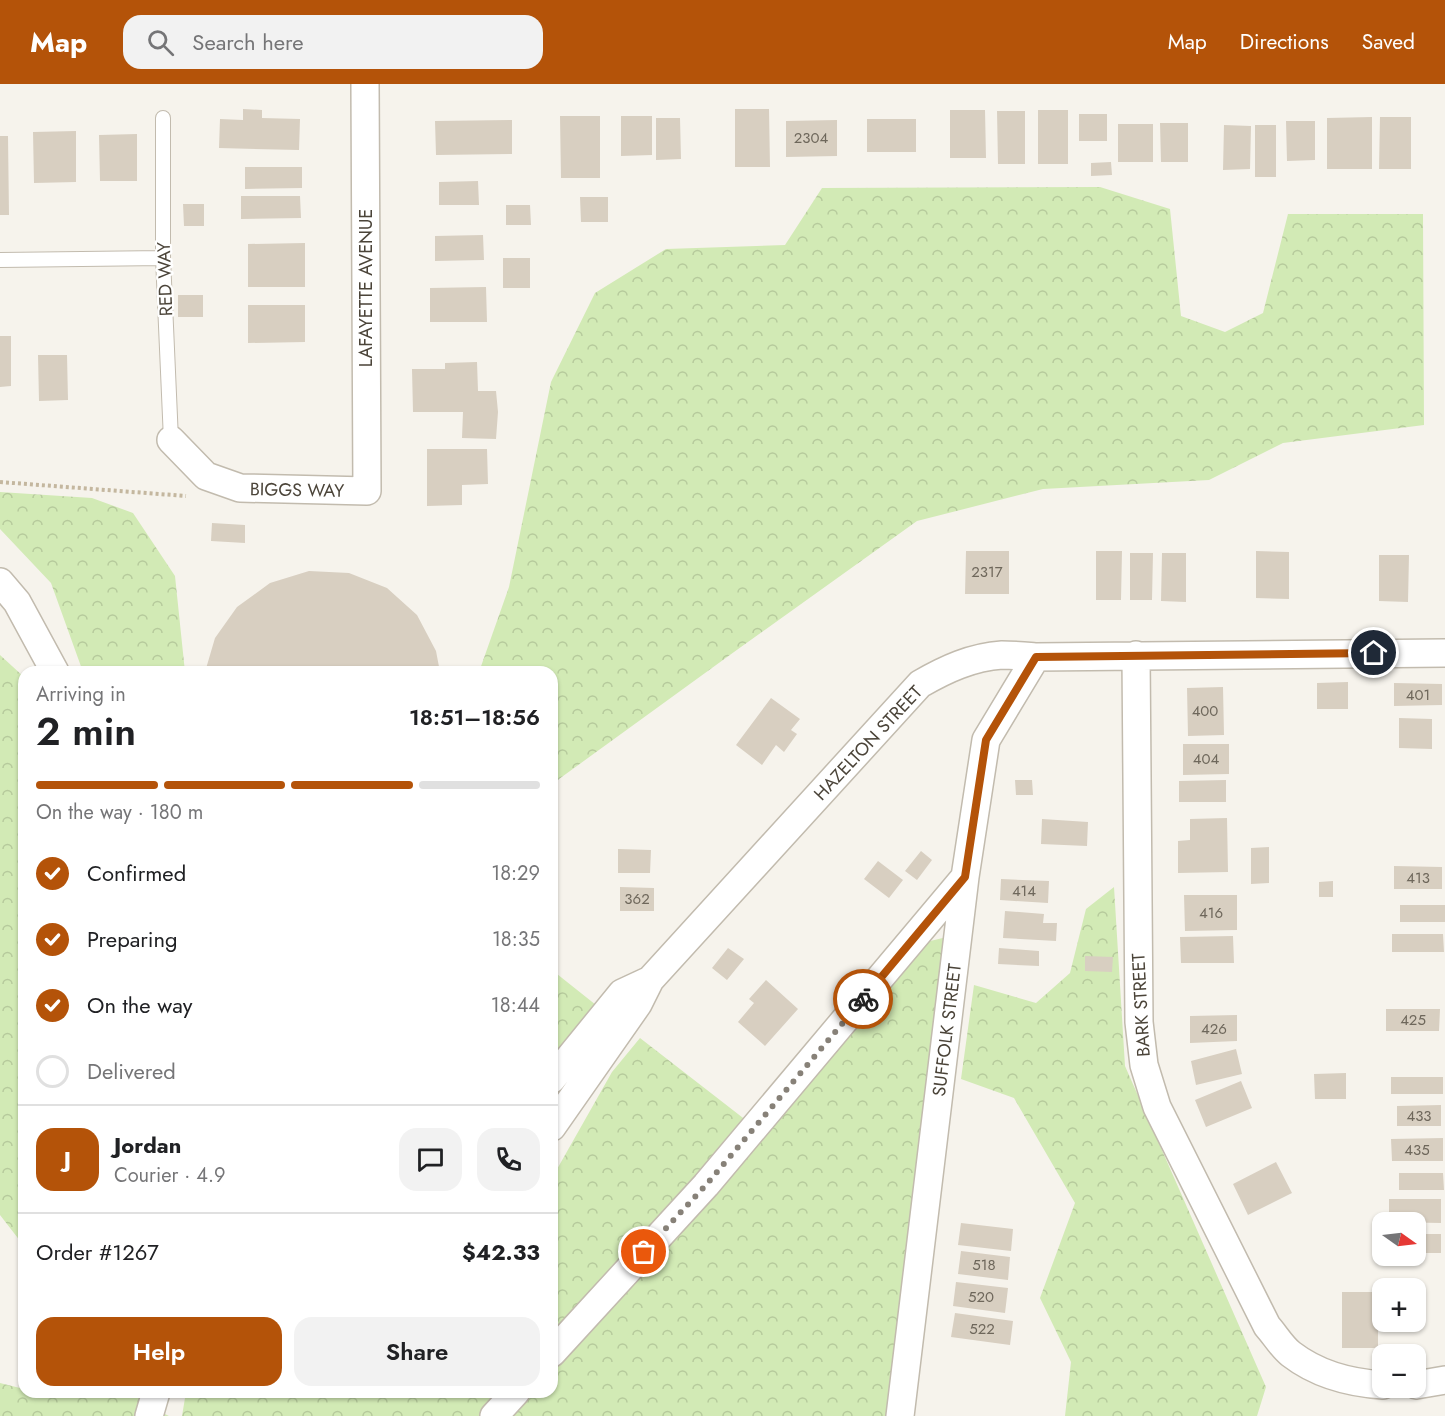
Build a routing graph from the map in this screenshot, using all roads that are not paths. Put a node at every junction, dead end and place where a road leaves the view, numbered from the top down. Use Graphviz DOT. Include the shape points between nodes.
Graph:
graph roads {
  1 [pos="364,84"];
  2 [pos="163,118"];
  3 [pos="163,258"];
  4 [pos="0,260"];
  5 [pos="171,440"];
  6 [pos="368,491"];
  7 [pos="0,582"];
  8 [pos="1445,653"];
  9 [pos="1136,655"];
  10 [pos="1036,657"];
  11 [pos="52,666"];
  12 [pos="965,877"];
  13 [pos="650,980"];
  14 [pos="558,1072"];
  15 [pos="558,1118"];
  16 [pos="558,1346"];
  17 [pos="1445,1380"];
  18 [pos="1426,1383"];
  19 [pos="1372,1384"];
  20 [pos="154,1398"];
  21 [pos="510,1398"];
  22 [pos="149,1416"];
  23 [pos="494,1416"];
  24 [pos="900,1416"];
  1 -- 6 [label="street, LAFAYETTE AVENUE"];
  2 -- 3 [label="lane, RED WAY"];
  3 -- 4 [label="lane"];
  3 -- 5 [label="lane, RED WAY"];
  5 -- 6 [label="street, BIGGS WAY" via="206,476 240,488"];
  7 -- 11 [label="street" via="17,602"];
  8 -- 9 [label="street, HAZELTON STREET"];
  9 -- 10 [label="street, HAZELTON STREET"];
  9 -- 19 [label="street, BARK STREET" via="1138,1022 1144,1065 1157,1107 1267,1326 1290,1353 1321,1372"];
  10 -- 12 [label="street, SUFFOLK STREET" via="986,740"];
  10 -- 13 [label="street, HAZELTON STREET" via="980,658 958,664 920,684"];
  12 -- 16 [label="street" via="706,1185"];
  12 -- 24 [label="street, SUFFOLK STREET"];
  13 -- 14 [label="street" via="622,993"];
  13 -- 15 [label="street" via="638,1004"];
  17 -- 18 [label="street"];
  20 -- 22 [label="street"];
  21 -- 23 [label="street"];
}
